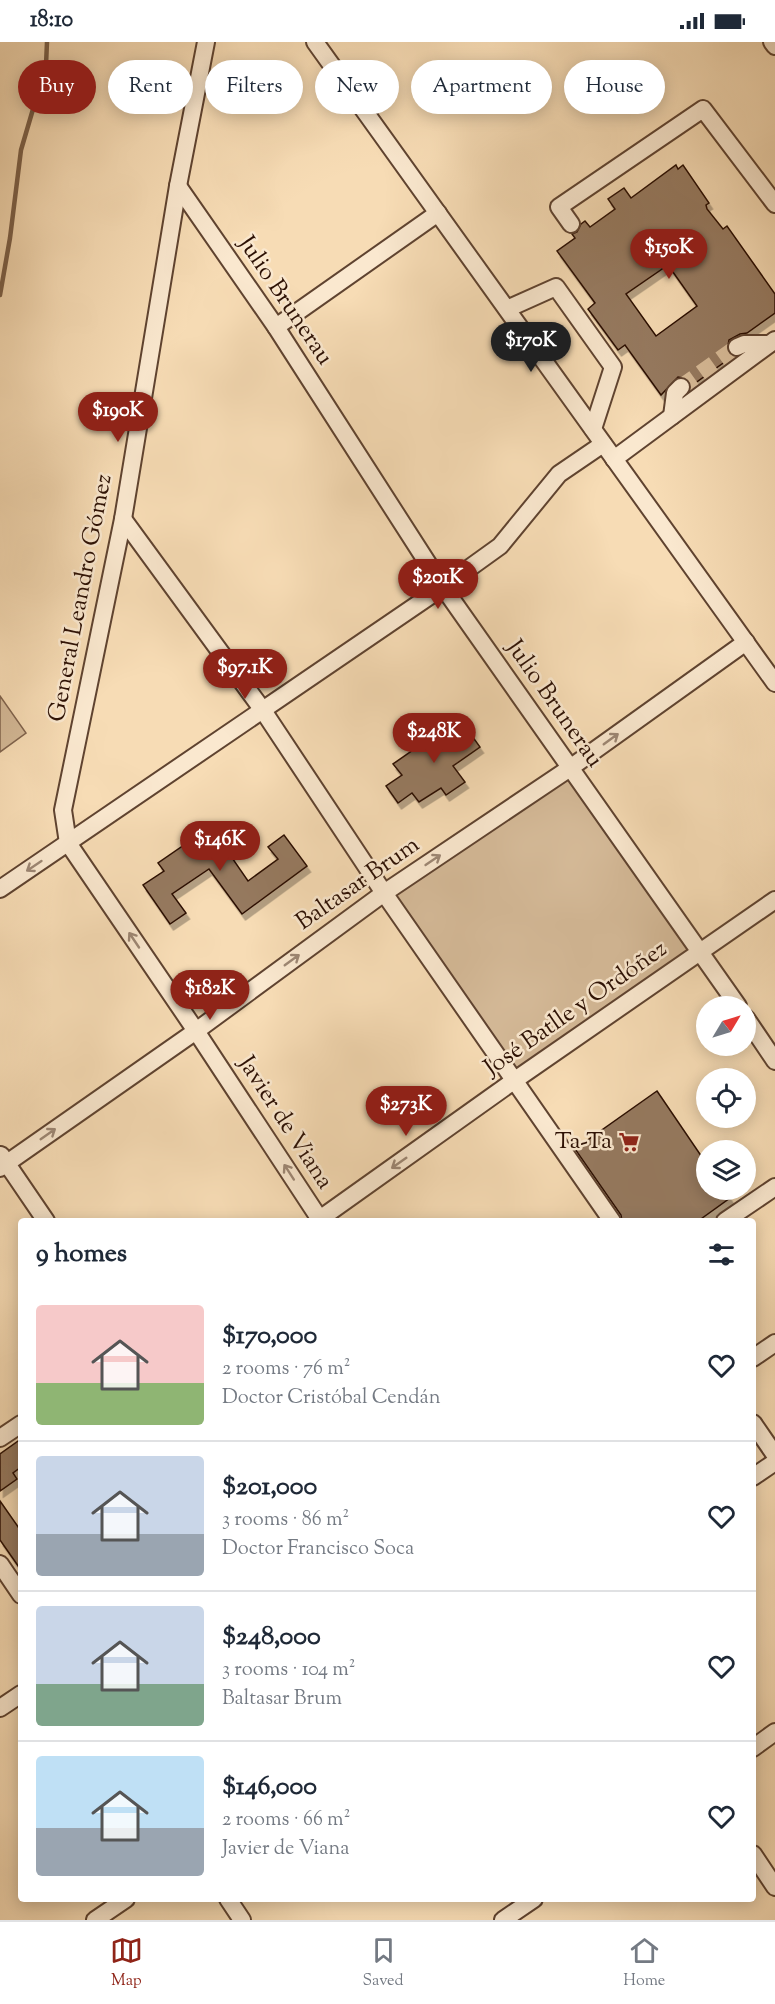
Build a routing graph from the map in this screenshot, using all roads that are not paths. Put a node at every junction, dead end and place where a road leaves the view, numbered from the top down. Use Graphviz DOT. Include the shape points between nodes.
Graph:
graph roads {
  1 [pos="206,42"];
  2 [pos="315,42"];
  3 [pos="772,42"];
  4 [pos="775,46"];
  5 [pos="178,186"];
  6 [pos="775,204"];
  7 [pos="438,213"];
  8 [pos="571,224"];
  9 [pos="507,309"];
  10 [pos="276,327"];
  11 [pos="772,342"];
  12 [pos="737,346"];
  13 [pos="681,387"];
  14 [pos="672,416"];
  15 [pos="593,429"];
  16 [pos="603,444"];
  17 [pos="614,459"];
  18 [pos="123,519"];
  19 [pos="443,587"];
  20 [pos="746,642"];
  21 [pos="775,683"];
  22 [pos="262,709"];
  23 [pos="570,768"];
  24 [pos="68,843"];
  25 [pos="0,889"];
  26 [pos="384,893"];
  27 [pos="775,900"];
  28 [pos="700,951"];
  29 [pos="731,996"];
  30 [pos="196,1031"];
  31 [pos="756,1033"];
  32 [pos="775,1061"];
  33 [pos="515,1080"];
  34 [pos="2,1162"];
  35 [pos="775,1187"];
  36 [pos="44,1218"];
  37 [pos="318,1218"];
  38 [pos="322,1218"];
  39 [pos="610,1218"];
  40 [pos="729,1218"];
  41 [pos="775,1343"];
  42 [pos="756,1356"];
  43 [pos="18,1426"];
  44 [pos="756,1427"];
  45 [pos="0,1438"];
  46 [pos="775,1455"];
  47 [pos="775,1462"];
  48 [pos="756,1474"];
  49 [pos="0,1564"];
  50 [pos="18,1591"];
  51 [pos="18,1696"];
  52 [pos="0,1708"];
  53 [pos="775,1732"];
  54 [pos="756,1746"];
  55 [pos="756,1858"];
  56 [pos="775,1887"];
  57 [pos="122,1902"];
  58 [pos="230,1902"];
  59 [pos="529,1902"];
  60 [pos="512,1912"];
  61 [pos="95,1920"];
  62 [pos="242,1920"];
  1 -- 5 [label="street, General Leandro Gómez"];
  2 -- 7 [label="street"];
  3 -- 4 [label="street"];
  5 -- 10 [label="street, Julio Brunerau"];
  5 -- 18 [label="street, General Leandro Gómez"];
  6 -- 8 [label="street" via="703,110 559,207"];
  7 -- 9 [label="street"];
  7 -- 10 [label="street"];
  9 -- 15 [label="street"];
  9 -- 15 [label="street" via="556,287 601,349 613,367"];
  10 -- 19 [label="street, Julio Brunerau"];
  11 -- 12 [label="street"];
  11 -- 14 [label="street"];
  13 -- 14 [label="street" via="675,393"];
  14 -- 17 [label="street"];
  15 -- 16 [label="street"];
  16 -- 17 [label="street"];
  16 -- 19 [label="street" via="559,474 500,546"];
  17 -- 20 [label="street"];
  18 -- 22 [label="street"];
  18 -- 24 [label="street, General Leandro Gómez" via="63,810"];
  19 -- 22 [label="street"];
  19 -- 23 [label="street, Julio Brunerau"];
  20 -- 21 [label="street"];
  23 -- 20 [label="street, Baltasar Brum, one-way"];
  22 -- 24 [label="street"];
  22 -- 26 [label="street"];
  26 -- 23 [label="street, Baltasar Brum, one-way"];
  23 -- 28 [label="street, Julio Brunerau"];
  24 -- 25 [label="street, one-way"];
  30 -- 24 [label="street, Javier de Viana, one-way"];
  30 -- 26 [label="street, Baltasar Brum, one-way"];
  26 -- 33 [label="street"];
  27 -- 28 [label="street, José Batlle y Ordóñez"];
  28 -- 29 [label="street, Julio Brunerau"];
  28 -- 33 [label="street, José Batlle y Ordóñez"];
  34 -- 30 [label="street, Baltasar Brum, one-way"];
  37 -- 30 [label="street, Javier de Viana, one-way"];
  31 -- 32 [label="street"];
  33 -- 38 [label="street, José Batlle y Ordóñez, one-way"];
  33 -- 39 [label="street"];
  34 -- 36 [label="street"];
  35 -- 40 [label="street"];
  41 -- 42 [label="street"];
  43 -- 45 [label="street"];
  44 -- 46 [label="street"];
  47 -- 48 [label="street"];
  49 -- 50 [label="street"];
  51 -- 52 [label="street"];
  53 -- 54 [label="street"];
  55 -- 56 [label="street"];
  57 -- 61 [label="street"];
  58 -- 62 [label="street"];
  59 -- 60 [label="street"];
}
